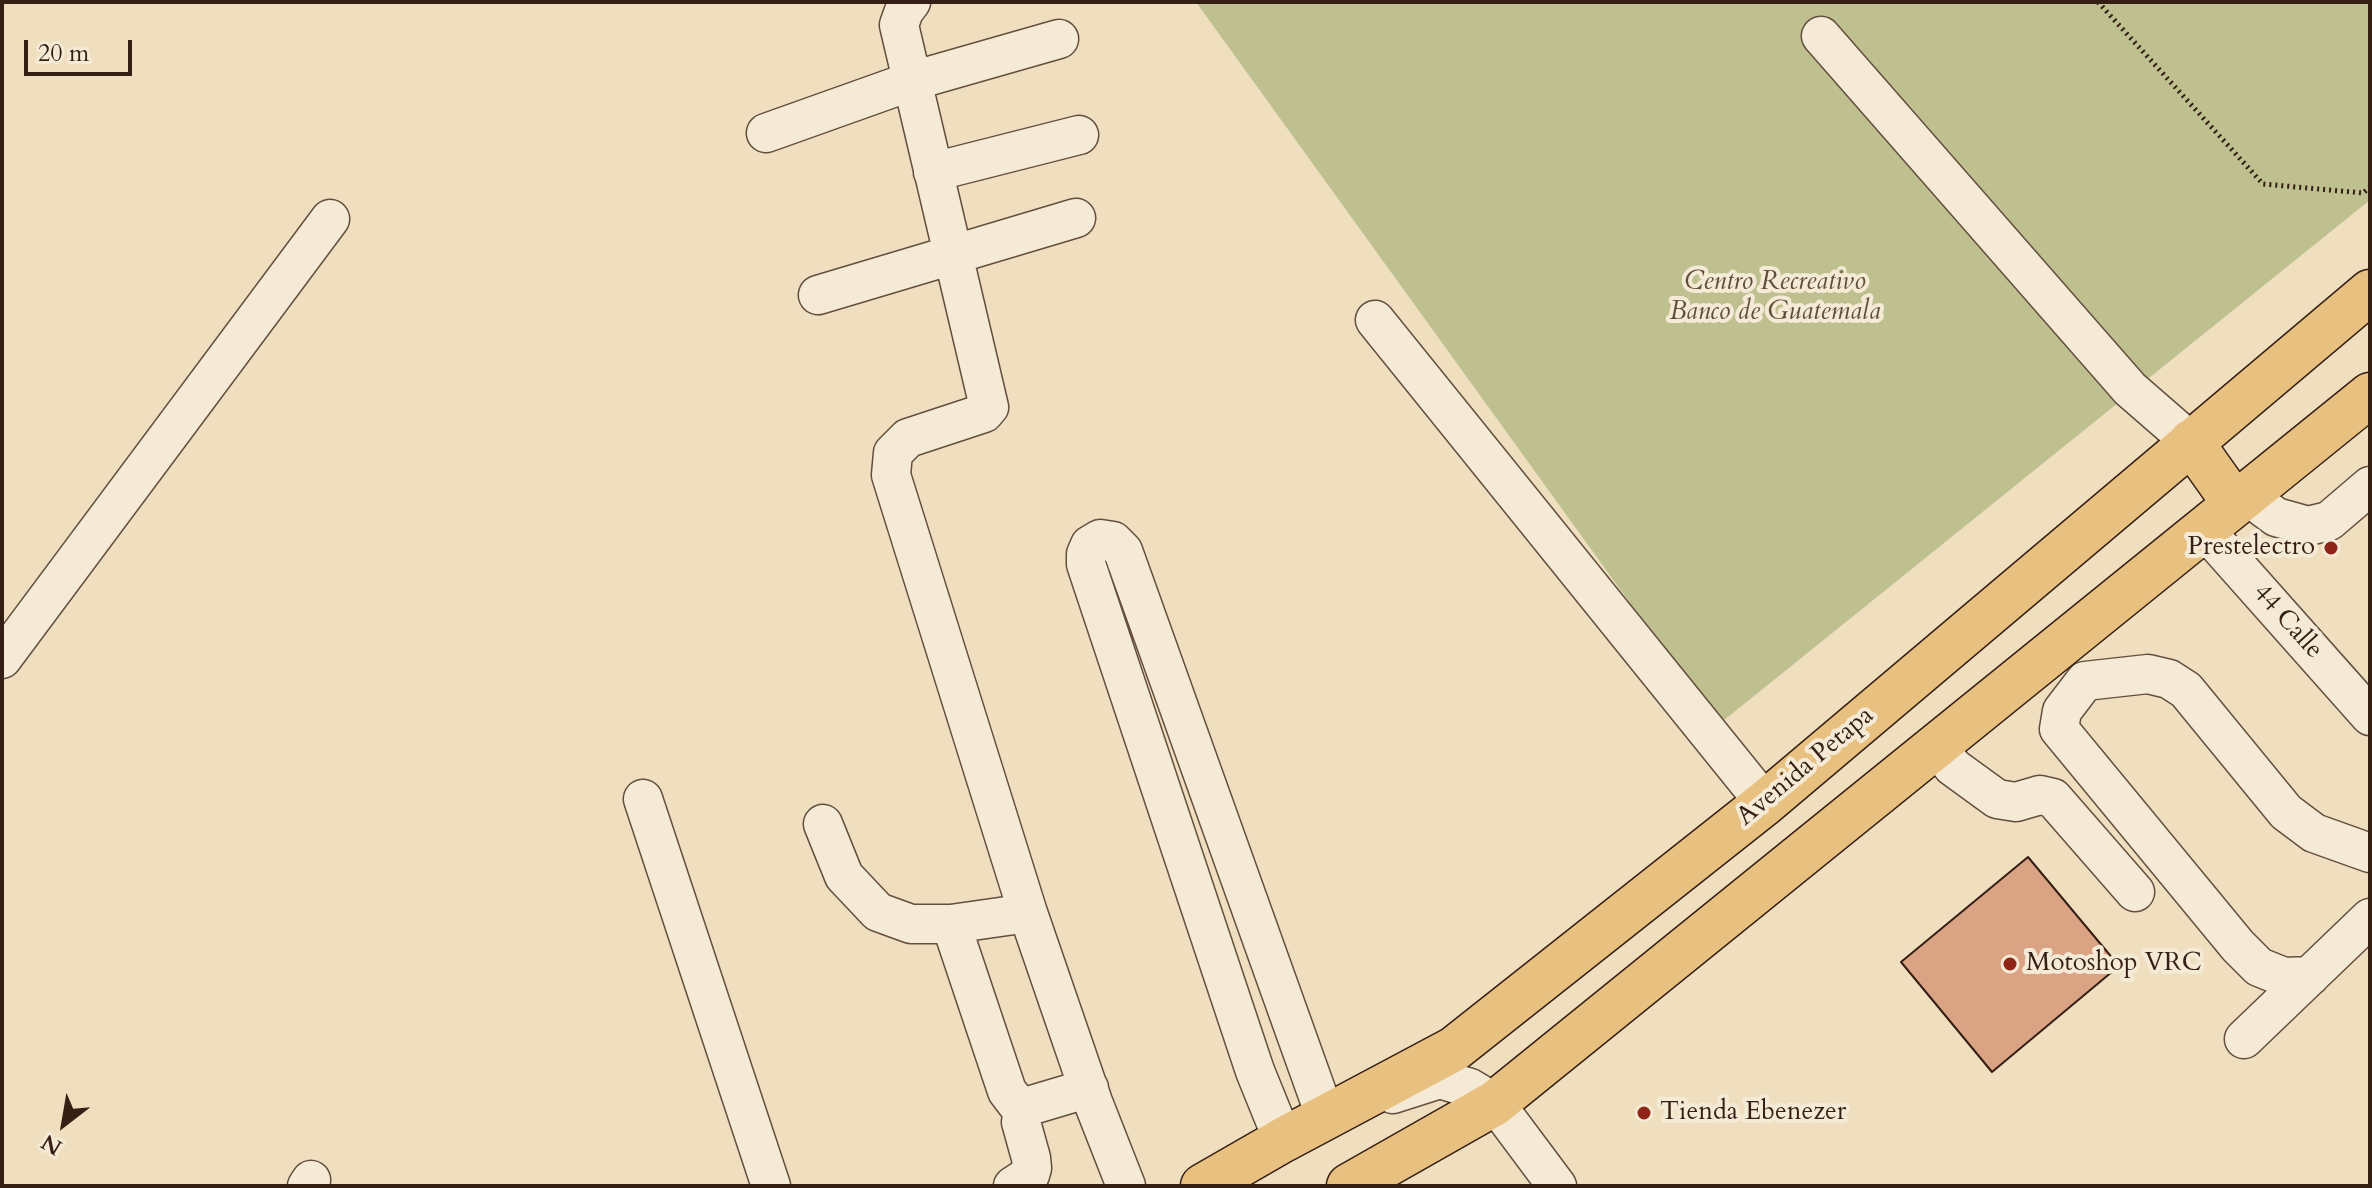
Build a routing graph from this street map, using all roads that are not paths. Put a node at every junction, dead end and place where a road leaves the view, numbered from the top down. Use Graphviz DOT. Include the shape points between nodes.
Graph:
graph roads {
  1 [pos="911,2"];
  2 [pos="1821,36"];
  3 [pos="1059,39"];
  4 [pos="912,81"];
  5 [pos="766,133"];
  6 [pos="1079,135"];
  7 [pos="933,172"];
  8 [pos="1076,218"];
  9 [pos="330,219"];
  10 [pos="953,254"];
  11 [pos="2370,292"];
  12 [pos="818,295"];
  13 [pos="1375,320"];
  14 [pos="2370,395"];
  15 [pos="2191,442"];
  16 [pos="2370,486"];
  17 [pos="2228,509"];
  18 [pos="2,659"];
  19 [pos="2370,716"];
  20 [pos="1936,746"];
  21 [pos="643,799"];
  22 [pos="1765,803"];
  23 [pos="823,824"];
  24 [pos="2370,853"];
  25 [pos="2135,892"];
  26 [pos="1028,913"];
  27 [pos="2370,918"];
  28 [pos="951,924"];
  29 [pos="2310,976"];
  30 [pos="2244,1039"];
  31 [pos="1089,1088"];
  32 [pos="1495,1103"];
  33 [pos="1023,1112"];
  34 [pos="1332,1115"];
  35 [pos="1283,1140"];
  36 [pos="771,1186"];
  37 [pos="1013,1186"];
  38 [pos="1126,1186"];
  39 [pos="1203,1186"];
  40 [pos="1349,1186"];
  41 [pos="1557,1186"];
  1 -- 4 [label="street" via="899,25"];
  2 -- 15 [label="street" via="2130,389"];
  3 -- 4 [label="street"];
  4 -- 5 [label="street"];
  4 -- 7 [label="street"];
  6 -- 7 [label="street"];
  7 -- 10 [label="street"];
  8 -- 10 [label="street"];
  9 -- 18 [label="street"];
  10 -- 12 [label="street"];
  10 -- 26 [label="street" via="989,407 908,438 893,453 891,475"];
  11 -- 15 [label="main road, Avenida Petapa"];
  13 -- 22 [label="street"];
  14 -- 17 [label="main road"];
  15 -- 17 [label="main road"];
  15 -- 22 [label="main road, Avenida Petapa"];
  16 -- 17 [label="street" via="2329,521 2308,526"];
  17 -- 19 [label="street, 44 Calle"];
  17 -- 20 [label="main road"];
  20 -- 25 [label="street" via="1953,767 1997,799 2053,798"];
  20 -- 32 [label="main road"];
  21 -- 36 [label="street"];
  22 -- 34 [label="main road, Avenida Petapa" via="1454,1049"];
  23 -- 28 [label="street" via="844,876 878,912 911,924"];
  24 -- 29 [label="street" via="2314,833 2286,812 2186,690 2169,679 2148,674 2085,681 2062,711 2059,729 2238,946 2259,967 2284,977"];
  26 -- 28 [label="street"];
  26 -- 31 [label="street"];
  27 -- 29 [label="street"];
  28 -- 33 [label="street" via="1007,1091"];
  29 -- 30 [label="street"];
  31 -- 33 [label="street"];
  31 -- 38 [label="street"];
  32 -- 34 [label="street" via="1440,1079"];
  32 -- 40 [label="main road"];
  32 -- 41 [label="street"];
  33 -- 37 [label="street" via="1032,1168"];
  34 -- 35 [label="main road, Avenida Petapa"];
  34 -- 35 [label="street" via="1123,551 1113,541 1100,539 1090,545 1086,564 1255,1071"];
  35 -- 39 [label="main road, Avenida Petapa"];
}
